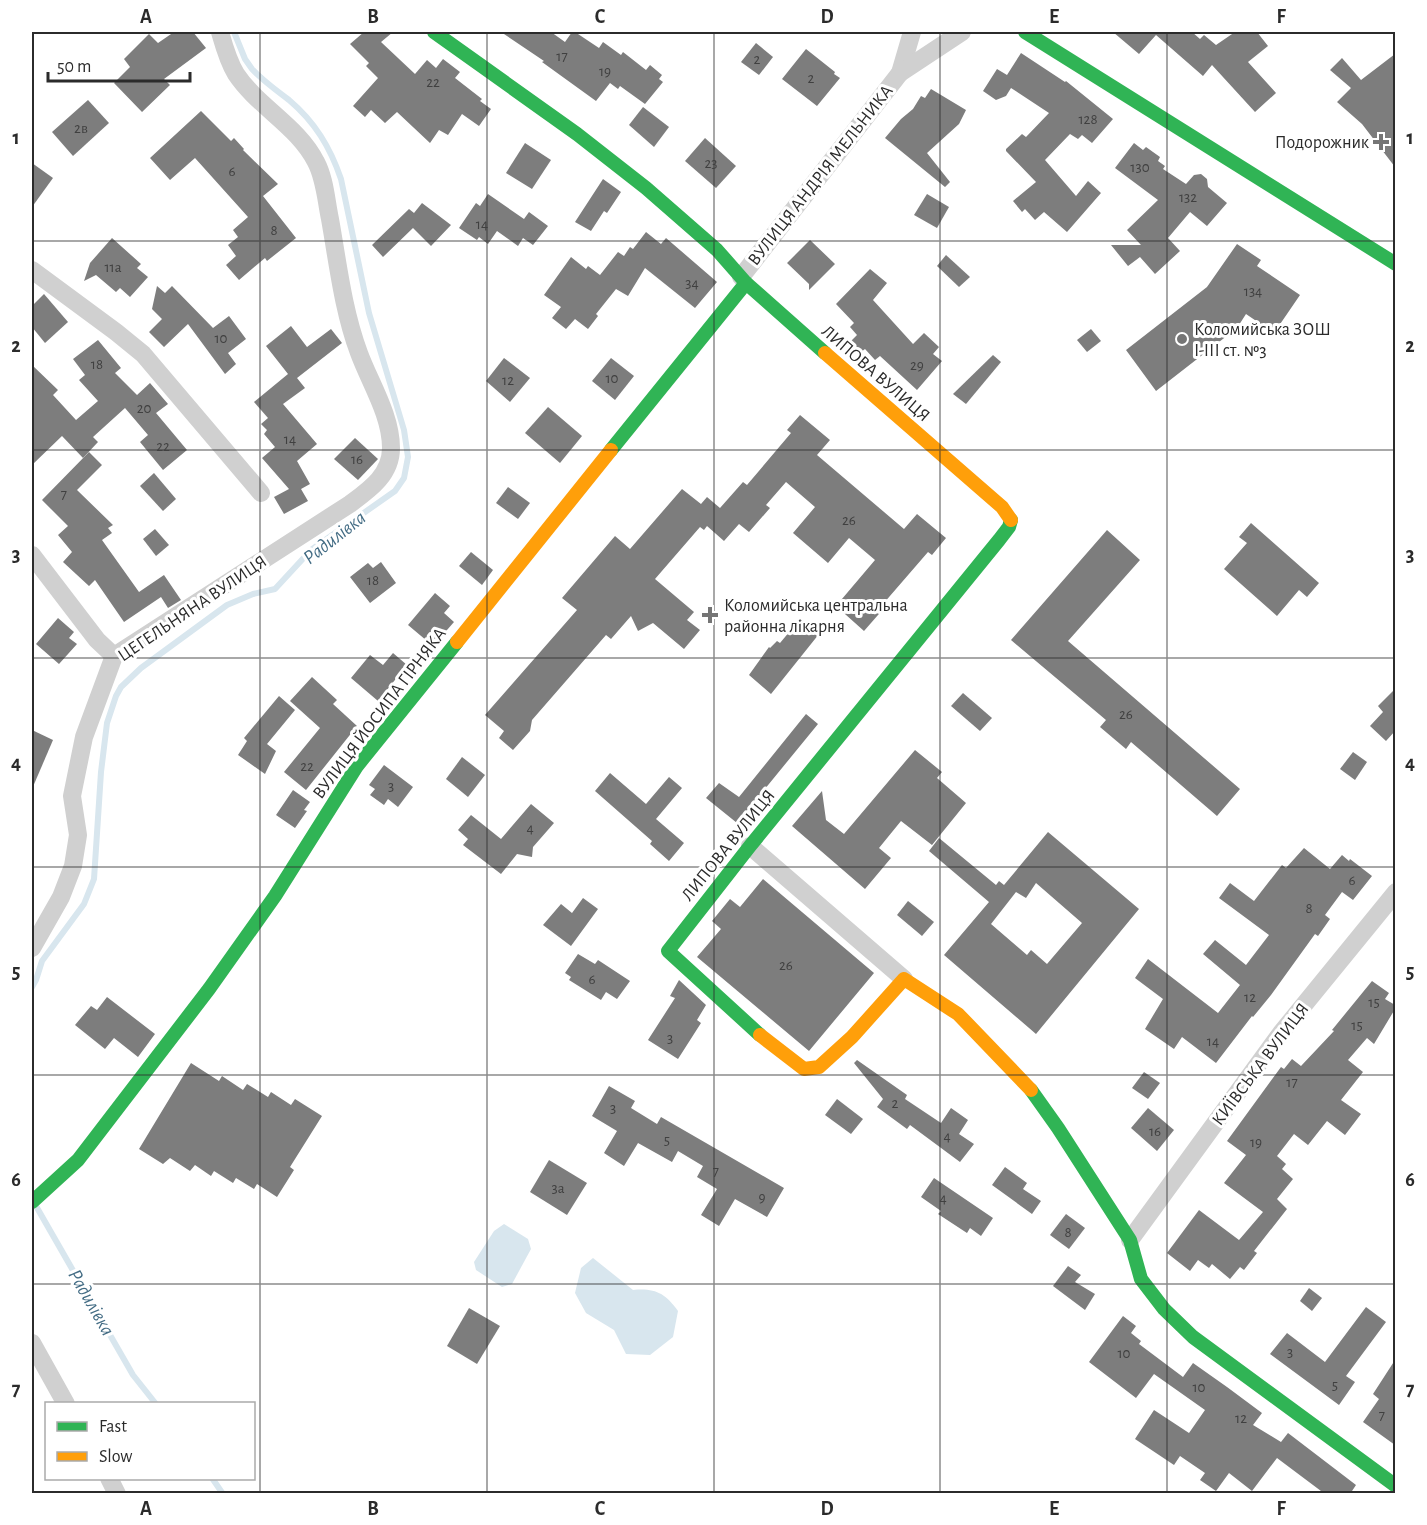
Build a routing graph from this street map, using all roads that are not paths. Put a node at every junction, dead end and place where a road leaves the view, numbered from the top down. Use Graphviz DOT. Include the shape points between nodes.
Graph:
graph roads {
  1 [pos="220,32"];
  2 [pos="434,32"];
  3 [pos="912,32"];
  4 [pos="962,32"];
  5 [pos="1025,32"];
  6 [pos="900,73"];
  7 [pos="1393,258"];
  8 [pos="32,270"];
  9 [pos="743,280"];
  10 [pos="261,493"];
  11 [pos="32,555"];
  12 [pos="114,656"];
  13 [pos="750,846"];
  14 [pos="1395,892"];
  15 [pos="32,948"];
  16 [pos="904,979"];
  17 [pos="32,1202"];
  18 [pos="1130,1240"];
  19 [pos="32,1342"];
  20 [pos="65,1402"];
  21 [pos="110,1480"];
  22 [pos="1395,1486"];
  23 [pos="117,1494"];
  1 -- 12 [label="street, ЦЕГЕЛЬНЯНА ВУЛИЦЯ" via="236,74 307,147 317,163 325,185 350,324 388,424 389,464 380,479 350,504"];
  2 -- 9 [label="street" via="614,162 714,247"];
  3 -- 6 [label="street, ВУЛИЦЯ АНДРІЯ МЕЛЬНИКА"];
  4 -- 6 [label="street, ВУЛИЦЯ АНДРІЯ МЕЛЬНИКА"];
  5 -- 7 [label="street"];
  6 -- 9 [label="street, ВУЛИЦЯ АНДРІЯ МЕЛЬНИКА"];
  8 -- 10 [label="street" via="142,354"];
  9 -- 13 [label="street, ЛИПОВА ВУЛИЦЯ" via="1011,519 1009,528"];
  9 -- 17 [label="street, ВУЛИЦЯ ЙОСИПА ГІРНЯКА" via="357,766 275,896 216,980 78,1160"];
  11 -- 12 [label="street" via="97,640"];
  12 -- 15 [label="street, ЦЕГЕЛЬНЯНА ВУЛИЦЯ" via="84,736 72,796 78,835 74,866"];
  13 -- 16 [label="street"];
  13 -- 16 [label="street, ЛИПОВА ВУЛИЦЯ" via="668,951 764,1039 804,1069 819,1067"];
  14 -- 18 [label="street, КИЇВСЬКА ВУЛИЦЯ" via="1281,1033"];
  16 -- 18 [label="street" via="958,1014 1026,1083"];
  18 -- 22 [label="street" via="1141,1279 1193,1337"];
  19 -- 20 [label="street"];
  21 -- 23 [label="street"];
}
